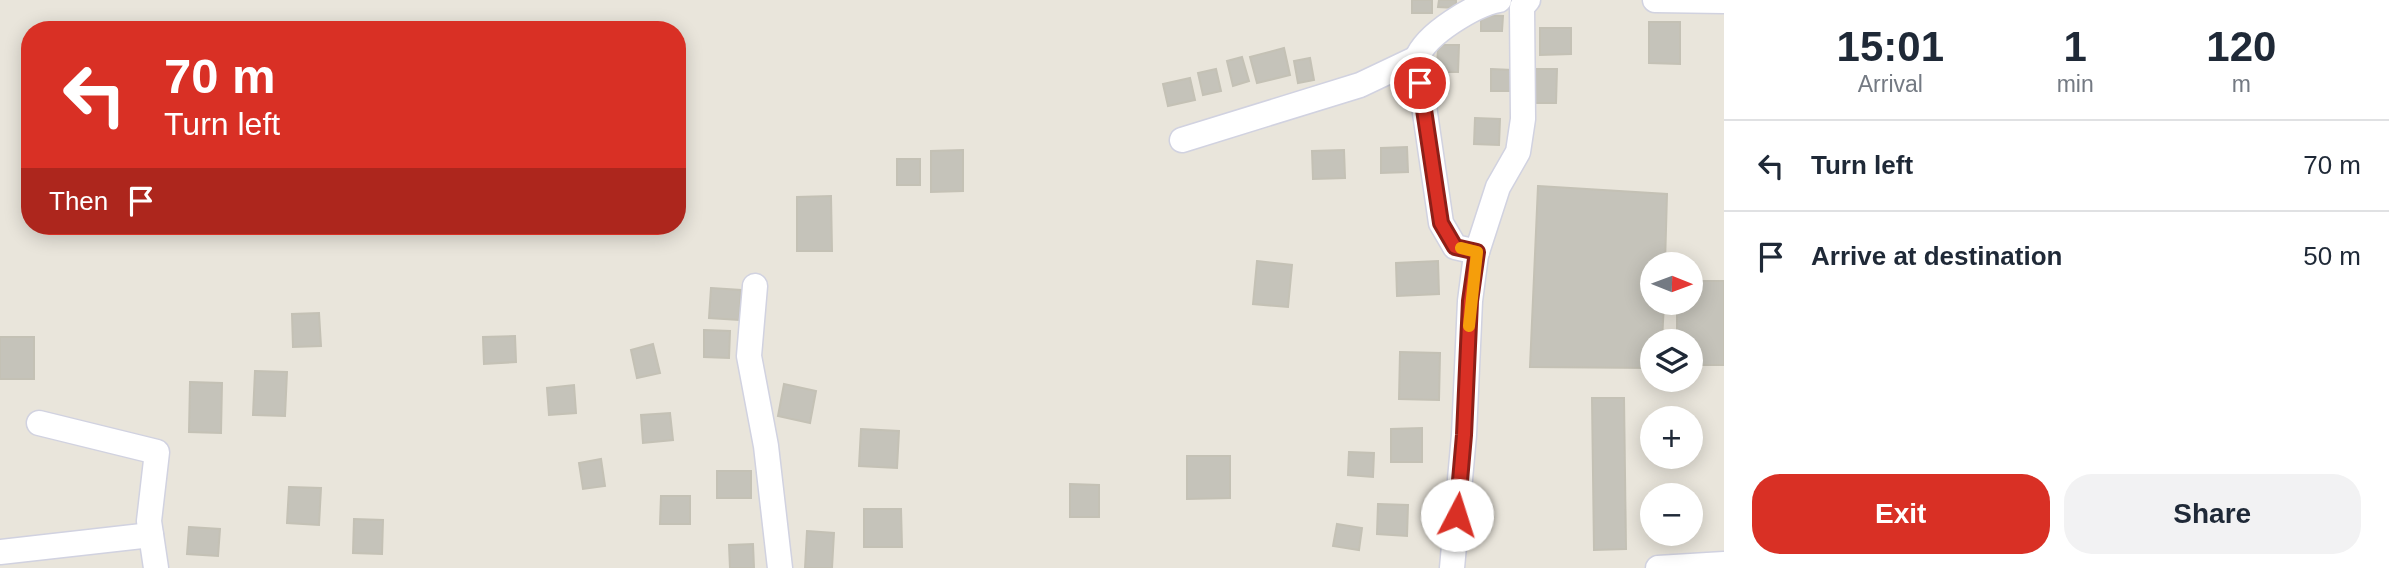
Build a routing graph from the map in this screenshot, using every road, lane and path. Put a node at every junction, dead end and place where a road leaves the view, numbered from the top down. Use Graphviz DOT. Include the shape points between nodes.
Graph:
graph roads {
  1 [pos="1499,0"];
  2 [pos="1528,0"];
  3 [pos="1655,0"];
  4 [pos="1724,1"];
  5 [pos="1417,58"];
  6 [pos="1182,140"];
  7 [pos="1477,252"];
  8 [pos="755,286"];
  9 [pos="39,423"];
  10 [pos="151,535"];
  11 [pos="0,552"];
  12 [pos="1724,564"];
  13 [pos="156,568"];
  14 [pos="780,568"];
  15 [pos="1452,568"];
  16 [pos="1658,568"];
  1 -- 5 [label="street" via="1473,8 1421,48"];
  2 -- 7 [label="street" via="1522,7 1523,119 1518,152 1497,187"];
  3 -- 4 [label="street"];
  5 -- 6 [label="street" via="1360,85"];
  5 -- 7 [label="street" via="1441,223 1455,247"];
  7 -- 15 [label="street"];
  8 -- 14 [label="street" via="749,356"];
  9 -- 10 [label="street" via="157,452"];
  10 -- 11 [label="street"];
  10 -- 13 [label="street"];
  12 -- 16 [label="street"];
}
